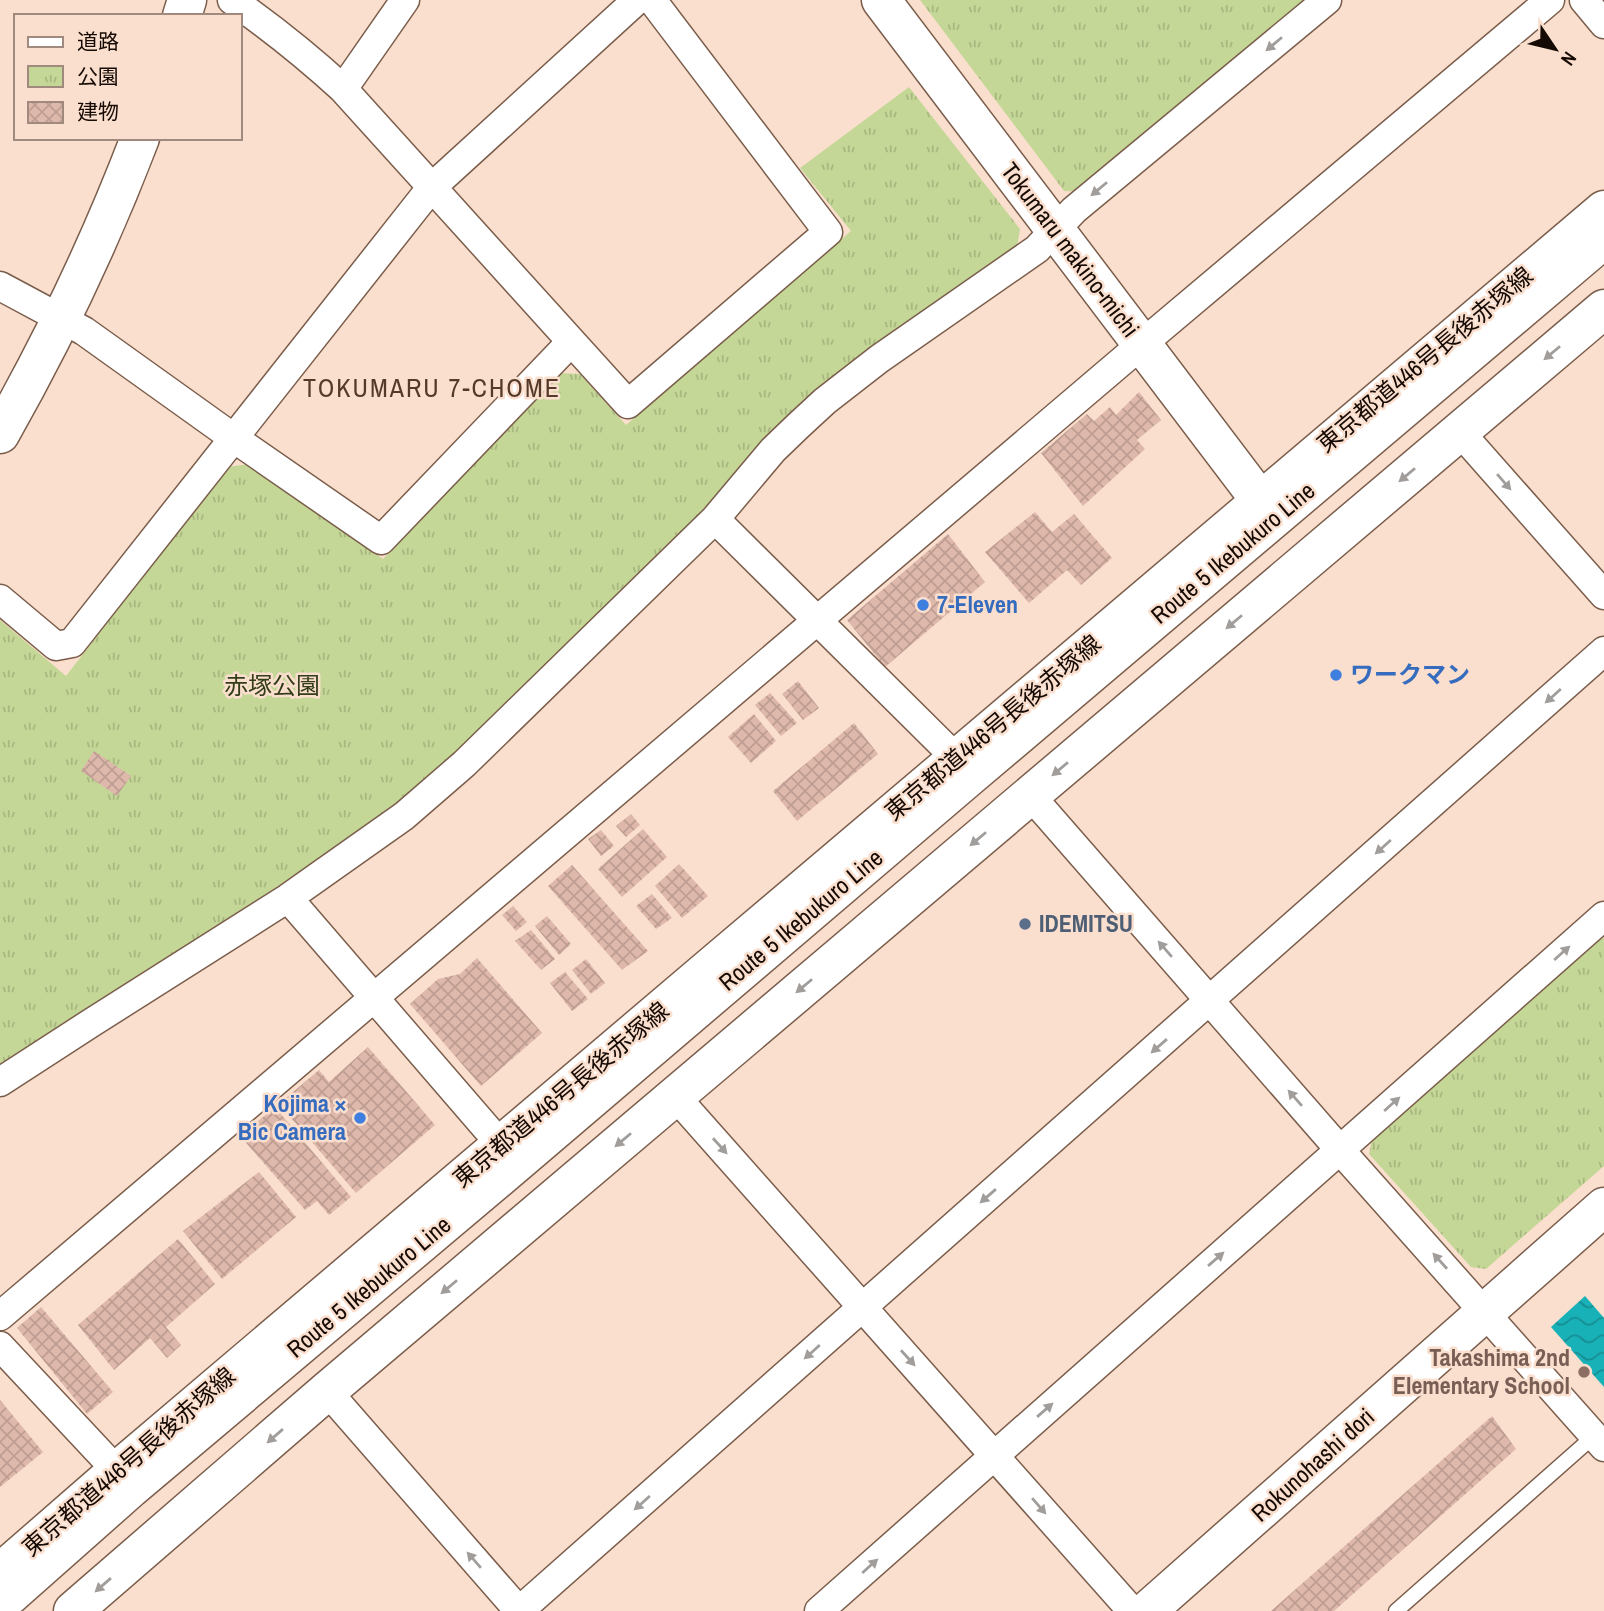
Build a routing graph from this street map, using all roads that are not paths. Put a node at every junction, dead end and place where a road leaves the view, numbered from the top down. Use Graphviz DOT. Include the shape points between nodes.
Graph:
graph roads {
  1 [pos="232,0"];
  2 [pos="405,0"];
  3 [pos="637,0"];
  4 [pos="652,0"];
  5 [pos="881,0"];
  6 [pos="1326,0"];
  7 [pos="1550,0"];
  8 [pos="1584,0"];
  9 [pos="1604,24"];
  10 [pos="343,89"];
  11 [pos="139,140"];
  12 [pos="431,188"];
  13 [pos="1604,210"];
  14 [pos="1055,231"];
  15 [pos="1604,239"];
  16 [pos="1604,270"];
  17 [pos="0,286"];
  18 [pos="1604,309"];
  19 [pos="62,319"];
  20 [pos="571,342"];
  21 [pos="1142,344"];
  22 [pos="1459,431"];
  23 [pos="0,434"];
  24 [pos="235,439"];
  25 [pos="1260,500"];
  26 [pos="715,519"];
  27 [pos="1604,595"];
  28 [pos="0,599"];
  29 [pos="816,621"];
  30 [pos="1604,651"];
  31 [pos="957,759"];
  32 [pos="1030,795"];
  33 [pos="288,898"];
  34 [pos="1604,916"];
  35 [pos="373,998"];
  36 [pos="1210,1001"];
  37 [pos="0,1082"];
  38 [pos="675,1096"];
  39 [pos="502,1146"];
  40 [pos="1340,1150"];
  41 [pos="1604,1207"];
  42 [pos="863,1307"];
  43 [pos="1486,1312"];
  44 [pos="0,1316"];
  45 [pos="0,1346"];
  46 [pos="327,1391"];
  47 [pos="1599,1441"];
  48 [pos="994,1455"];
  49 [pos="117,1471"];
  50 [pos="0,1573"];
  51 [pos="0,1604"];
  52 [pos="27,1611"];
  53 [pos="73,1611"];
  54 [pos="519,1611"];
  55 [pos="819,1611"];
  56 [pos="1132,1611"];
  57 [pos="1147,1611"];
  58 [pos="1396,1611"];
  1 -- 10 [label="street"];
  2 -- 10 [label="street"];
  3 -- 12 [label="street"];
  4 -- 20 [label="street" via="828,232 628,404"];
  5 -- 14 [label="main road, Tokumaru makino-michi"];
  6 -- 14 [label="street, one-way" via="1074,210"];
  7 -- 21 [label="street"];
  8 -- 9 [label="street"];
  10 -- 12 [label="street"];
  11 -- 19 [label="main road"];
  12 -- 20 [label="street"];
  12 -- 24 [label="street"];
  13 -- 25 [label="main road, 東京都道446号長後赤塚線"];
  14 -- 21 [label="main road, Tokumaru makino-michi"];
  14 -- 26 [label="street" via="825,401 773,450"];
  15 -- 51 [label="main road, Route 5 Ikebukuro Line" via="152,1470"];
  16 -- 52 [label="main road, Route 5 Ikebukuro Line"];
  17 -- 19 [label="street"];
  18 -- 22 [label="main road, one-way"];
  19 -- 23 [label="main road"];
  19 -- 24 [label="street"];
  20 -- 24 [label="street" via="381,540"];
  21 -- 25 [label="main road, Tokumaru makino-michi"];
  21 -- 29 [label="street"];
  22 -- 27 [label="street, one-way"];
  22 -- 32 [label="main road, one-way"];
  24 -- 28 [label="street" via="72,643 56,646"];
  25 -- 31 [label="main road, 東京都道446号長後赤塚線"];
  26 -- 29 [label="street"];
  26 -- 33 [label="street" via="464,764 404,816"];
  29 -- 31 [label="street"];
  29 -- 35 [label="street"];
  30 -- 36 [label="street, one-way"];
  31 -- 39 [label="main road, 東京都道446号長後赤塚線"];
  36 -- 32 [label="street, one-way"];
  32 -- 38 [label="main road, one-way"];
  33 -- 35 [label="street"];
  33 -- 37 [label="street"];
  40 -- 34 [label="street, one-way"];
  35 -- 39 [label="street"];
  35 -- 44 [label="street"];
  40 -- 36 [label="street, one-way"];
  36 -- 42 [label="street, one-way"];
  38 -- 42 [label="street, one-way"];
  38 -- 46 [label="main road, one-way"];
  39 -- 49 [label="main road, 東京都道446号長後赤塚線"];
  43 -- 40 [label="street, one-way"];
  48 -- 40 [label="street, one-way"];
  41 -- 43 [label="main road, Rokunohashi dori"];
  42 -- 48 [label="street, one-way"];
  42 -- 54 [label="street, one-way"];
  43 -- 47 [label="street"];
  43 -- 57 [label="main road, Rokunohashi dori"];
  45 -- 49 [label="street"];
  46 -- 53 [label="main road, one-way"];
  54 -- 46 [label="street, one-way"];
  47 -- 58 [label="lane"];
  55 -- 48 [label="street, one-way"];
  48 -- 56 [label="street, one-way"];
  49 -- 50 [label="main road, 東京都道446号長後赤塚線"];
}
